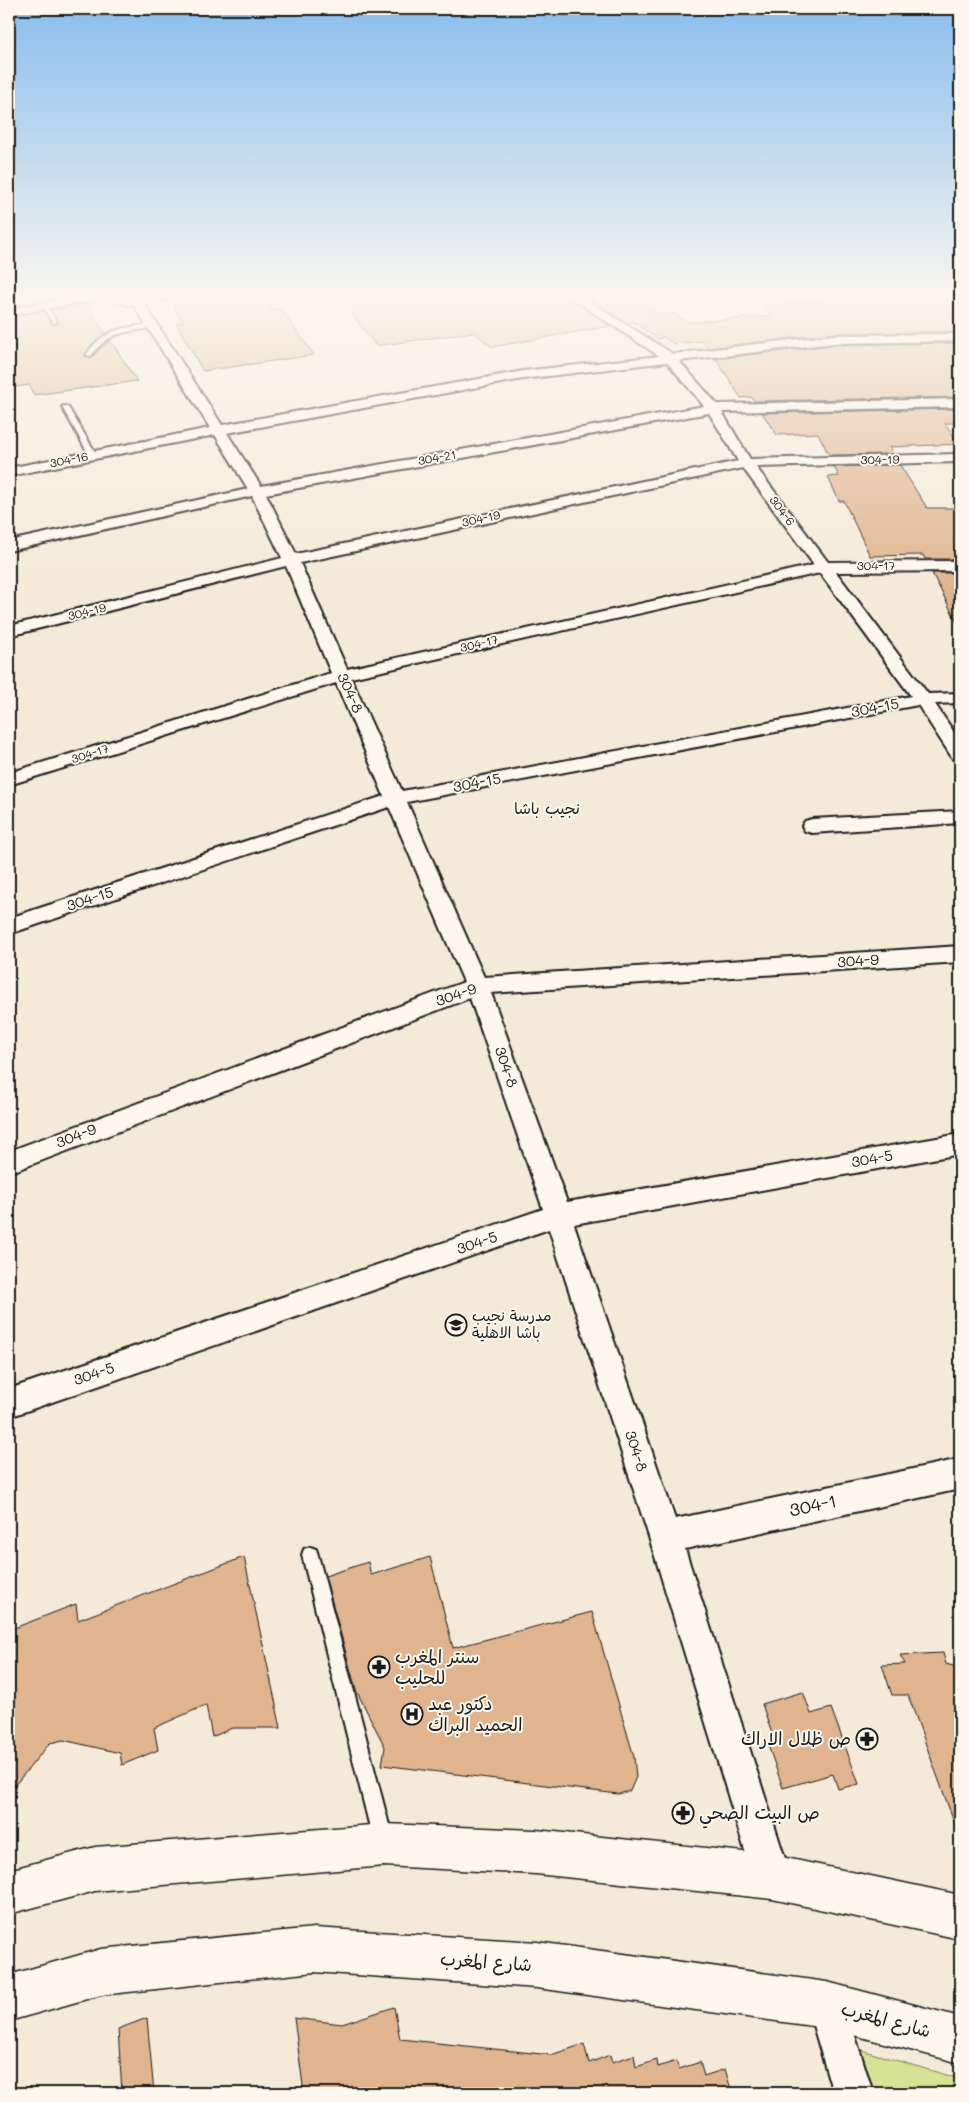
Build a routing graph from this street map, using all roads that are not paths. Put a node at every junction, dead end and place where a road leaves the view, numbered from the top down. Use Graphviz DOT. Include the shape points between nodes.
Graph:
graph roads {
  1 [pos="197,396"];
  2 [pos="406,396"];
  3 [pos="703,396"];
  4 [pos="960,403"];
  5 [pos="65,407"];
  6 [pos="713,408"];
  7 [pos="219,430"];
  8 [pos="93,455"];
  9 [pos="960,458"];
  10 [pos="746,463"];
  11 [pos="9,472"];
  12 [pos="257,491"];
  13 [pos="9,546"];
  14 [pos="291,560"];
  15 [pos="960,566"];
  16 [pos="825,567"];
  17 [pos="9,631"];
  18 [pos="342,675"];
  19 [pos="960,698"];
  20 [pos="922,699"];
  21 [pos="960,755"];
  22 [pos="9,779"];
  23 [pos="397,798"];
  24 [pos="960,817"];
  25 [pos="812,826"];
  26 [pos="9,926"];
  27 [pos="960,954"];
  28 [pos="477,986"];
  29 [pos="960,1144"];
  30 [pos="9,1162"];
  31 [pos="558,1214"];
  32 [pos="9,1403"];
  33 [pos="960,1474"];
  34 [pos="665,1537"];
  35 [pos="310,1555"];
  36 [pos="384,1845"];
  37 [pos="772,1877"];
  38 [pos="9,1892"];
  39 [pos="960,1917"];
  40 [pos="9,1998"];
  41 [pos="828,2005"];
  42 [pos="960,2040"];
  43 [pos="853,2093"];
  1 -- 7 [label="street, 304-8"];
  2 -- 7 [label="street, 304-16"];
  3 -- 6 [label="street, 304-6"];
  4 -- 6 [label="street, 304-21"];
  5 -- 8 [label="lane"];
  6 -- 10 [label="street, 304-6"];
  6 -- 12 [label="street, 304-21"];
  7 -- 8 [label="street, 304-16"];
  7 -- 12 [label="street, 304-8"];
  8 -- 11 [label="street, 304-16"];
  9 -- 10 [label="street, 304-19"];
  10 -- 14 [label="street, 304-19"];
  10 -- 16 [label="street, 304-6"];
  12 -- 13 [label="street, 304-21"];
  12 -- 14 [label="street, 304-8"];
  14 -- 17 [label="street, 304-19"];
  14 -- 18 [label="street, 304-8"];
  15 -- 16 [label="street, 304-17"];
  16 -- 18 [label="street, 304-17"];
  16 -- 20 [label="street, 304-6"];
  18 -- 22 [label="street, 304-17"];
  18 -- 23 [label="street, 304-8"];
  19 -- 20 [label="street, 304-15"];
  20 -- 21 [label="street, 304-6"];
  20 -- 23 [label="street, 304-15"];
  23 -- 26 [label="street, 304-15"];
  23 -- 28 [label="street, 304-8"];
  24 -- 25 [label="street"];
  27 -- 28 [label="street, 304-9"];
  28 -- 30 [label="street, 304-9"];
  28 -- 31 [label="street, 304-8"];
  29 -- 31 [label="street, 304-5"];
  31 -- 32 [label="street, 304-5"];
  31 -- 34 [label="street, 304-8"];
  33 -- 34 [label="street, 304-1"];
  34 -- 37 [label="street, 304-8"];
  35 -- 36 [label="lane"];
  36 -- 37 [label="street" via="536,1852"];
  36 -- 38 [label="street" via="95,1869"];
  37 -- 39 [label="street"];
  40 -- 41 [label="street, شارع المغرب" via="101,1972 314,1950 537,1965"];
  41 -- 42 [label="street, شارع المغرب"];
  41 -- 43 [label="street"];
}
